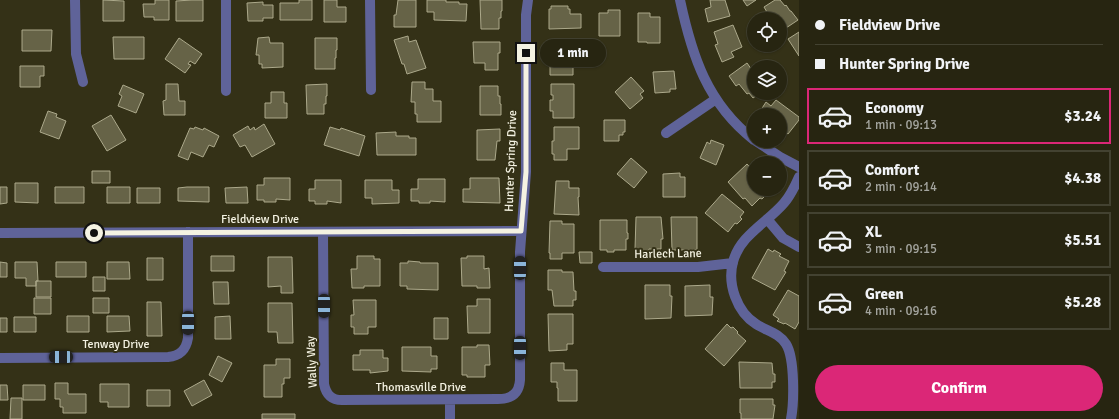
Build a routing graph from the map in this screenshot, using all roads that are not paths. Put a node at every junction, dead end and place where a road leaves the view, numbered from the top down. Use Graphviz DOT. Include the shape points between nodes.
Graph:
graph roads {
  1 [pos="76,0"];
  2 [pos="226,0"];
  3 [pos="370,0"];
  4 [pos="528,0"];
  5 [pos="680,0"];
  6 [pos="83,82"];
  7 [pos="370,90"];
  8 [pos="226,91"];
  9 [pos="716,99"];
  10 [pos="747,133"];
  11 [pos="666,134"];
  12 [pos="767,148"];
  13 [pos="799,167"];
  14 [pos="799,177"];
  15 [pos="766,219"];
  16 [pos="521,231"];
  17 [pos="188,232"];
  18 [pos="323,232"];
  19 [pos="0,233"];
  20 [pos="799,247"];
  21 [pos="733,263"];
  22 [pos="602,267"];
  23 [pos="0,358"];
  24 [pos="328,394"];
  25 [pos="516,394"];
  26 [pos="450,400"];
  27 [pos="794,413"];
  28 [pos="450,419"];
  1 -- 6 [label="street" via="76,54"];
  2 -- 8 [label="street"];
  3 -- 7 [label="street"];
  4 -- 16 [label="street, Hunter Spring Drive" via="526,172"];
  5 -- 9 [label="street" via="694,55"];
  9 -- 10 [label="street" via="735,123"];
  9 -- 11 [label="street"];
  12 -- 13 [label="street"];
  14 -- 15 [label="street" via="784,203"];
  15 -- 20 [label="street" via="783,238"];
  15 -- 21 [label="street" via="743,243"];
  16 -- 18 [label="street, Fieldview Drive"];
  16 -- 25 [label="street, Hunter Spring Drive" via="520,380"];
  17 -- 18 [label="street, Fieldview Drive"];
  17 -- 19 [label="street, Fieldview Drive"];
  17 -- 23 [label="street, Tenway Drive" via="188,338 186,348 178,355"];
  18 -- 24 [label="street, Wally Way" via="324,380"];
  21 -- 22 [label="street, Harlech Lane" via="698,267"];
  21 -- 27 [label="street" via="733,284 740,308 754,322 778,335 789,348"];
  24 -- 26 [label="street, Thomasville Drive" via="334,399 342,400"];
  25 -- 26 [label="street, Thomasville Drive" via="502,399"];
  26 -- 28 [label="street"];
}
